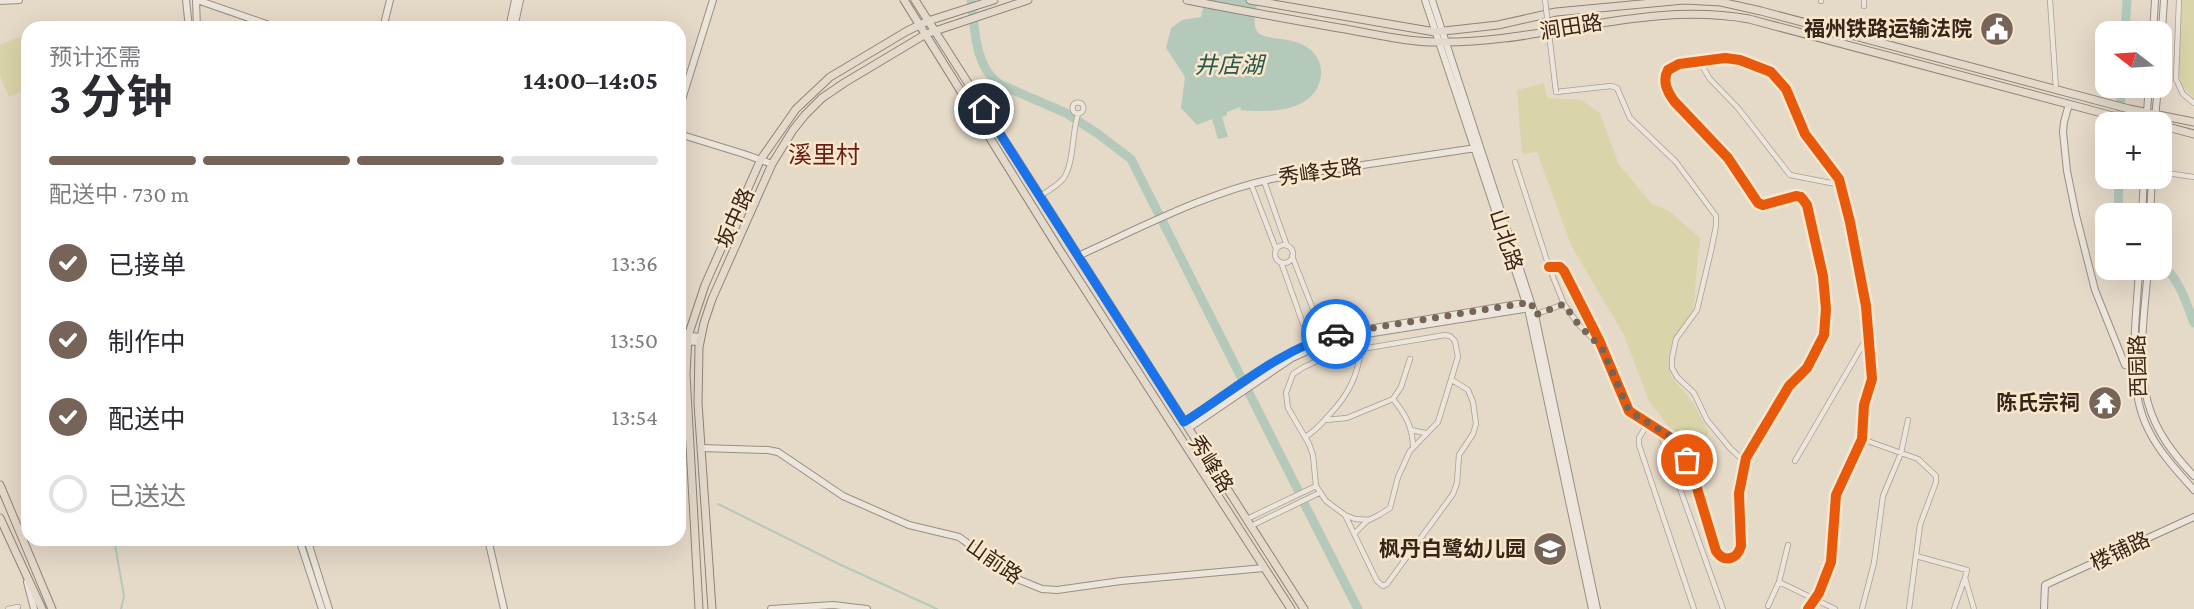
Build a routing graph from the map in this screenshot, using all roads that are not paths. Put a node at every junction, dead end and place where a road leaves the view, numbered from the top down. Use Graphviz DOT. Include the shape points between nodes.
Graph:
graph roads {
  1 [pos="19,0"];
  2 [pos="186,0"];
  3 [pos="197,0"];
  4 [pos="390,0"];
  5 [pos="517,0"];
  6 [pos="713,0"];
  7 [pos="904,0"];
  8 [pos="915,0"];
  9 [pos="994,0"];
  10 [pos="1028,0"];
  11 [pos="1187,0"];
  12 [pos="1250,0"];
  13 [pos="1425,0"];
  14 [pos="1432,0"];
  15 [pos="1545,0"];
  16 [pos="2050,0"];
  17 [pos="2155,0"];
  18 [pos="2164,0"];
  19 [pos="2179,0"];
  20 [pos="0,1"];
  21 [pos="1634,3"];
  22 [pos="188,21"];
  23 [pos="197,21"];
  24 [pos="258,21"];
  25 [pos="385,21"];
  26 [pos="513,21"];
  27 [pos="2154,21"];
  28 [pos="2163,21"];
  29 [pos="924,23"];
  30 [pos="930,32"];
  31 [pos="1439,32"];
  32 [pos="1442,42"];
  33 [pos="1699,61"];
  34 [pos="686,87"];
  35 [pos="2056,89"];
  36 [pos="2194,103"];
  37 [pos="2069,104"];
  38 [pos="2098,112"];
  39 [pos="2146,112"];
  40 [pos="1078,114"];
  41 [pos="2172,117"];
  42 [pos="2194,122"];
  43 [pos="2172,129"];
  44 [pos="2194,134"];
  45 [pos="686,136"];
  46 [pos="1478,148"];
  47 [pos="761,159"];
  48 [pos="1516,162"];
  49 [pos="772,164"];
  50 [pos="2172,174"];
  51 [pos="2194,177"];
  52 [pos="1264,180"];
  53 [pos="1250,184"];
  54 [pos="1841,185"];
  55 [pos="1039,196"];
  56 [pos="1287,246"];
  57 [pos="1276,249"];
  58 [pos="1078,256"];
  59 [pos="1292,256"];
  60 [pos="1281,262"];
  61 [pos="1549,267"];
  62 [pos="2138,280"];
  63 [pos="2147,280"];
  64 [pos="1564,304"];
  65 [pos="1530,309"];
  66 [pos="1868,335"];
  67 [pos="686,336"];
  68 [pos="686,339"];
  69 [pos="700,340"];
  70 [pos="1361,348"];
  71 [pos="1602,348"];
  72 [pos="1410,359"];
  73 [pos="2134,365"];
  74 [pos="686,374"];
  75 [pos="1452,380"];
  76 [pos="1394,399"];
  77 [pos="1325,420"];
  78 [pos="1908,420"];
  79 [pos="1648,423"];
  80 [pos="1187,425"];
  81 [pos="1659,429"];
  82 [pos="1411,430"];
  83 [pos="1426,433"];
  84 [pos="1305,438"];
  85 [pos="1862,439"];
  86 [pos="701,448"];
  87 [pos="1413,448"];
  88 [pos="1901,453"];
  89 [pos="1745,461"];
  90 [pos="1796,461"];
  91 [pos="2194,476"];
  92 [pos="0,485"];
  93 [pos="1316,486"];
  94 [pos="2194,490"];
  95 [pos="1319,493"];
  96 [pos="1345,515"];
  97 [pos="2194,517"];
  98 [pos="0,518"];
  99 [pos="1369,520"];
  100 [pos="1248,523"];
  101 [pos="1355,533"];
  102 [pos="21,535"];
  103 [pos="1788,545"];
  104 [pos="26,546"];
  105 [pos="301,546"];
  106 [pos="309,546"];
  107 [pos="490,546"];
  108 [pos="1916,556"];
  109 [pos="1264,568"];
  110 [pos="24,569"];
  111 [pos="1965,578"];
  112 [pos="1779,582"];
  113 [pos="1815,600"];
  114 [pos="1768,606"];
  115 [pos="18,607"];
  116 [pos="8,609"];
  117 [pos="34,609"];
  118 [pos="42,609"];
  119 [pos="52,609"];
  120 [pos="322,609"];
  121 [pos="329,609"];
  122 [pos="504,609"];
  123 [pos="699,609"];
  124 [pos="712,609"];
  125 [pos="771,609"];
  126 [pos="867,609"];
  127 [pos="1291,609"];
  128 [pos="1304,609"];
  129 [pos="1592,609"];
  130 [pos="1598,609"];
  131 [pos="1694,609"];
  132 [pos="1723,609"];
  133 [pos="1808,609"];
  134 [pos="1836,609"];
  135 [pos="1862,609"];
  136 [pos="1909,609"];
  137 [pos="1954,609"];
  138 [pos="1974,609"];
  139 [pos="2044,609"];
  1 -- 20 [label="main road"];
  2 -- 22 [label="main road"];
  3 -- 23 [label="main road"];
  3 -- 24 [label="main road"];
  4 -- 25 [label="main road"];
  5 -- 26 [label="main road"];
  6 -- 34 [label="main road"];
  7 -- 29 [label="main road"];
  8 -- 29 [label="main road, 秀峰路"];
  9 -- 29 [label="main road"];
  10 -- 30 [label="main road"];
  11 -- 32 [label="main road, 涧田路"];
  12 -- 31 [label="main road, 涧田路"];
  13 -- 31 [label="main road, 山北路"];
  14 -- 31 [label="main road, 山北路"];
  15 -- 89 [label="street, bridge" via="1556,93 1617,88 1630,118 1676,162 1716,216 1697,310 1676,339 1672,368 1694,393 1707,420"];
  16 -- 35 [label="street"];
  17 -- 27 [label="main road"];
  18 -- 28 [label="main road"];
  19 -- 36 [label="street" via="2176,79"];
  21 -- 31 [label="main road, 涧田路"];
  21 -- 35 [label="main road, 涧田路" via="1694,0 1739,6"];
  29 -- 30 [label="main road, 秀峰路"];
  29 -- 47 [label="main road, 坂中路" via="823,83 796,108"];
  30 -- 49 [label="main road, 坂中路" via="827,94 799,123"];
  30 -- 55 [label="main road, 秀峰路"];
  30 -- 109 [label="main road, 秀峰路" via="1059,249"];
  31 -- 32 [label="main road, 山北路"];
  32 -- 37 [label="main road, 涧田路" via="1684,12 1714,13"];
  32 -- 46 [label="main road, 山北路"];
  33 -- 54 [label="street" via="1790,175"];
  33 -- 54 [label="street" via="1740,60 1771,72 1786,89 1805,134"];
  33 -- 89 [label="street" via="1668,70 1665,80 1670,94 1728,158 1758,203 1801,197 1810,211 1823,276 1824,335"];
  35 -- 39 [label="main road, 涧田路"];
  37 -- 38 [label="main road, 涧田路"];
  37 -- 73 [label="main road" via="2063,125 2065,162 2083,246 2125,365"];
  40 -- 55 [label="street" via="1065,176"];
  41 -- 42 [label="main road, 涧田路"];
  43 -- 44 [label="main road, 涧田路"];
  45 -- 47 [label="main road"];
  46 -- 52 [label="main road, 秀峰支路"];
  46 -- 65 [label="main road, 山北路"];
  47 -- 49 [label="main road"];
  47 -- 67 [label="main road, 坂中路"];
  48 -- 61 [label="street"];
  49 -- 69 [label="main road, 坂中路" via="717,288"];
  50 -- 51 [label="street"];
  52 -- 53 [label="main road, 秀峰支路"];
  52 -- 56 [label="street"];
  53 -- 57 [label="street"];
  53 -- 58 [label="main road, 秀峰支路"];
  54 -- 66 [label="street" via="1864,293"];
  55 -- 58 [label="main road, 秀峰路"];
  56 -- 57 [label="street"];
  56 -- 59 [label="street"];
  57 -- 60 [label="street" via="1275,257"];
  58 -- 80 [label="main road, 秀峰路"];
  59 -- 60 [label="street"];
  59 -- 60 [label="street" via="1316,317 1313,326 1303,324"];
  61 -- 64 [label="street"];
  61 -- 71 [label="street" via="1564,271"];
  62 -- 73 [label="main road, 西园路"];
  63 -- 91 [label="main road, 西园路" via="2143,364 2147,400 2164,439"];
  64 -- 65 [label="street"];
  64 -- 71 [label="street"];
  65 -- 80 [label="main road" via="1339,334 1298,349"];
  65 -- 129 [label="main road, 山北路"];
  65 -- 130 [label="main road, 山北路"];
  66 -- 85 [label="street" via="1872,379 1864,405"];
  66 -- 90 [label="street"];
  68 -- 69 [label="main road"];
  69 -- 86 [label="main road, 坂中路"];
  70 -- 75 [label="street" via="1450,336 1458,351"];
  70 -- 77 [label="street" via="1351,387"];
  70 -- 84 [label="street" via="1332,354 1293,374 1286,393 1288,408"];
  71 -- 79 [label="street" via="1629,411"];
  72 -- 76 [label="street"];
  73 -- 94 [label="main road, 西园路" via="2138,403 2148,430"];
  74 -- 123 [label="main road, 坂中路"];
  75 -- 83 [label="street" via="1438,422"];
  75 -- 101 [label="street" via="1468,390 1476,424 1458,456 1453,494 1383,586"];
  76 -- 77 [label="street" via="1347,418"];
  76 -- 82 [label="street"];
  77 -- 84 [label="street"];
  78 -- 88 [label="street"];
  79 -- 81 [label="street"];
  79 -- 131 [label="street" via="1639,445"];
  80 -- 100 [label="main road, 秀峰路"];
  81 -- 89 [label="street" via="1682,445 1716,551 1725,559 1739,555 1741,546 1739,493"];
  81 -- 132 [label="street"];
  82 -- 83 [label="street"];
  82 -- 87 [label="street"];
  83 -- 87 [label="street"];
  84 -- 93 [label="street" via="1313,455"];
  85 -- 88 [label="street"];
  85 -- 113 [label="street" via="1836,495 1831,562"];
  86 -- 109 [label="main road, 山前路" via="778,452 843,496 904,523 959,537 1015,579 1042,589"];
  86 -- 124 [label="main road, 坂中路"];
  87 -- 99 [label="street" via="1398,477 1390,508"];
  88 -- 108 [label="street" via="1922,462 1937,479 1921,518"];
  88 -- 135 [label="street" via="1883,496"];
  92 -- 102 [label="main road"];
  93 -- 95 [label="street"];
  93 -- 100 [label="street"];
  95 -- 96 [label="street"];
  95 -- 100 [label="street"];
  96 -- 99 [label="street"];
  96 -- 101 [label="street"];
  97 -- 139 [label="main road, 楼铺路" via="2045,585"];
  98 -- 110 [label="main road"];
  99 -- 101 [label="street"];
  100 -- 128 [label="main road, 秀峰路"];
  103 -- 112 [label="street"];
  104 -- 119 [label="main road"];
  105 -- 120 [label="main road"];
  106 -- 121 [label="main road"];
  107 -- 122 [label="main road"];
  108 -- 111 [label="street" via="1967,570"];
  108 -- 136 [label="street"];
  109 -- 127 [label="main road, 秀峰路"];
  110 -- 117 [label="main road"];
  110 -- 118 [label="main road"];
  111 -- 137 [label="street"];
  111 -- 138 [label="street"];
  112 -- 113 [label="street"];
  112 -- 114 [label="street"];
  113 -- 133 [label="street"];
  113 -- 134 [label="street"];
  115 -- 116 [label="street"];
  125 -- 126 [label="main road" via="842,605"];
}
